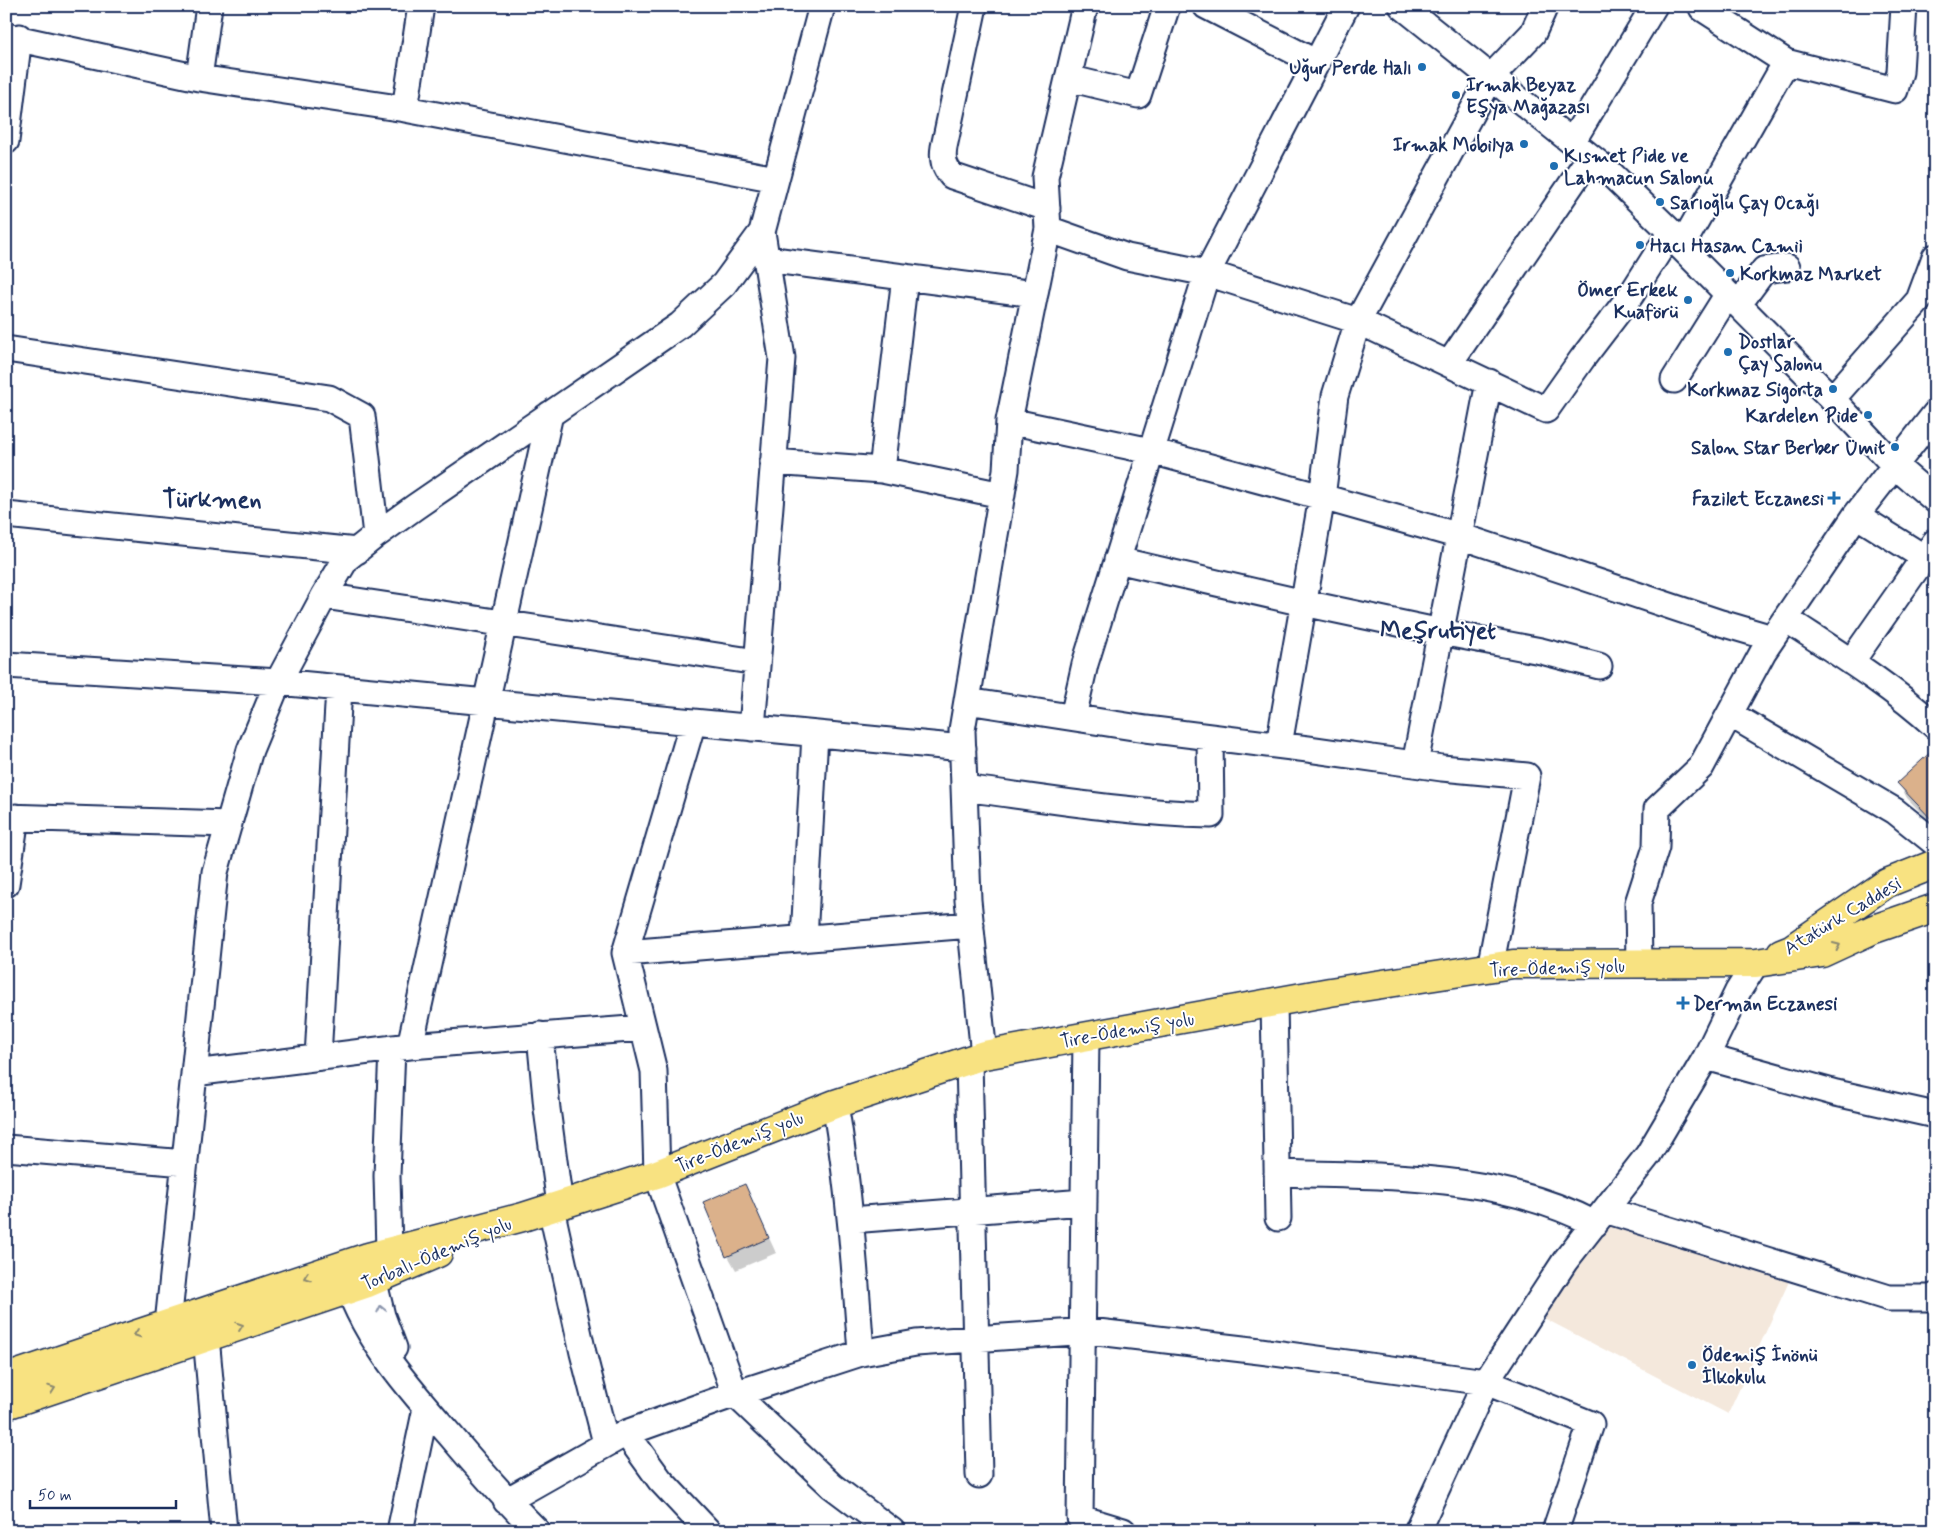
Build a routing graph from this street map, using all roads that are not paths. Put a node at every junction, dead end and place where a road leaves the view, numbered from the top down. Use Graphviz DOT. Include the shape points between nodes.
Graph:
graph roads {
  1 [pos="209,6"];
  2 [pos="421,6"];
  3 [pos="822,6"];
  4 [pos="974,6"];
  5 [pos="1085,6"];
  6 [pos="1167,6"];
  7 [pos="1206,6"];
  8 [pos="1346,6"];
  9 [pos="1402,6"];
  10 [pos="1545,6"];
  11 [pos="1654,6"];
  12 [pos="1703,6"];
  13 [pos="1904,6"];
  14 [pos="12,36"];
  15 [pos="1786,62"];
  16 [pos="1316,64"];
  17 [pos="1491,77"];
  18 [pos="200,78"];
  19 [pos="1068,78"];
  20 [pos="405,109"];
  21 [pos="6,141"];
  22 [pos="1581,149"];
  23 [pos="776,179"];
  24 [pos="1048,218"];
  25 [pos="762,232"];
  26 [pos="1676,240"];
  27 [pos="1935,257"];
  28 [pos="766,259"];
  29 [pos="1787,267"];
  30 [pos="1207,273"];
  31 [pos="905,277"];
  32 [pos="1930,285"];
  33 [pos="1035,294"];
  34 [pos="1733,300"];
  35 [pos="1358,322"];
  36 [pos="6,348"];
  37 [pos="1449,364"];
  38 [pos="1674,380"];
  39 [pos="1489,382"];
  40 [pos="1832,399"];
  41 [pos="550,414"];
  42 [pos="1935,414"];
  43 [pos="1009,421"];
  44 [pos="1151,452"];
  45 [pos="773,462"];
  46 [pos="1894,465"];
  47 [pos="882,470"];
  48 [pos="1002,495"];
  49 [pos="1322,497"];
  50 [pos="1935,500"];
  51 [pos="1856,514"];
  52 [pos="6,515"];
  53 [pos="376,534"];
  54 [pos="1460,536"];
  55 [pos="1930,550"];
  56 [pos="357,551"];
  57 [pos="1117,560"];
  58 [pos="324,596"];
  59 [pos="1304,603"];
  60 [pos="504,623"];
  61 [pos="1779,628"];
  62 [pos="1441,632"];
  63 [pos="758,662"];
  64 [pos="1851,662"];
  65 [pos="6,665"];
  66 [pos="1599,666"];
  67 [pos="278,682"];
  68 [pos="339,688"];
  69 [pos="967,701"];
  70 [pos="486,702"];
  71 [pos="1730,714"];
  72 [pos="1073,717"];
  73 [pos="693,722"];
  74 [pos="1935,726"];
  75 [pos="752,728"];
  76 [pos="815,734"];
  77 [pos="1210,737"];
  78 [pos="1279,745"];
  79 [pos="963,748"];
  80 [pos="1415,764"];
  81 [pos="964,788"];
  82 [pos="11,817"];
  83 [pos="229,824"];
  84 [pos="1935,843"];
  85 [pos="1935,864"];
  86 [pos="6,884"];
  87 [pos="1935,908"];
  88 [pos="971,925"];
  89 [pos="804,939"];
  90 [pos="625,953"];
  91 [pos="1756,963"];
  92 [pos="1639,964"];
  93 [pos="1490,968"];
  94 [pos="1274,1002"];
  95 [pos="643,1028"];
  96 [pos="540,1035"];
  97 [pos="1086,1037"];
  98 [pos="401,1047"];
  99 [pos="318,1057"];
  100 [pos="1706,1057"];
  101 [pos="976,1058"];
  102 [pos="194,1073"];
  103 [pos="834,1104"];
  104 [pos="1935,1115"];
  105 [pos="6,1148"];
  106 [pos="185,1163"];
  107 [pos="1277,1173"];
  108 [pos="657,1174"];
  109 [pos="1084,1202"];
  110 [pos="556,1207"];
  111 [pos="972,1210"];
  112 [pos="523,1217"];
  113 [pos="1600,1217"];
  114 [pos="1278,1218"];
  115 [pos="851,1220"];
  116 [pos="377,1263"];
  117 [pos="345,1278"];
  118 [pos="1935,1296"];
  119 [pos="168,1324"];
  120 [pos="1082,1332"];
  121 [pos="206,1337"];
  122 [pos="976,1339"];
  123 [pos="860,1353"];
  124 [pos="6,1378"];
  125 [pos="1486,1382"];
  126 [pos="409,1388"];
  127 [pos="735,1394"];
  128 [pos="6,1405"];
  129 [pos="426,1408"];
  130 [pos="616,1438"];
  131 [pos="979,1475"];
  132 [pos="506,1501"];
  133 [pos="224,1531"];
  134 [pos="400,1531"];
  135 [pos="537,1531"];
  136 [pos="708,1531"];
  137 [pos="892,1531"];
  138 [pos="1123,1531"];
  139 [pos="1417,1531"];
  140 [pos="1556,1531"];
  1 -- 18 [label="street"];
  2 -- 20 [label="street"];
  3 -- 23 [label="street"];
  4 -- 24 [label="street" via="944,147 944,164 952,176"];
  5 -- 19 [label="street"];
  6 -- 19 [label="street" via="1138,94"];
  7 -- 16 [label="street"];
  8 -- 16 [label="street"];
  9 -- 17 [label="street"];
  10 -- 17 [label="street" via="1533,33"];
  11 -- 22 [label="street"];
  12 -- 15 [label="street"];
  13 -- 15 [label="street" via="1900,72 1895,90"];
  14 -- 18 [label="street"];
  14 -- 21 [label="street"];
  15 -- 26 [label="street"];
  16 -- 30 [label="street"];
  17 -- 22 [label="street"];
  17 -- 35 [label="street"];
  18 -- 20 [label="street"];
  19 -- 24 [label="street" via="1045,177"];
  20 -- 23 [label="street"];
  22 -- 26 [label="street" via="1607,170"];
  22 -- 37 [label="street"];
  23 -- 25 [label="street"];
  24 -- 30 [label="street" via="1127,257"];
  24 -- 33 [label="street"];
  25 -- 28 [label="street"];
  25 -- 41 [label="street" via="724,284 680,325"];
  26 -- 34 [label="street"];
  26 -- 39 [label="street" via="1546,410"];
  27 -- 32 [label="street"];
  28 -- 31 [label="street"];
  28 -- 45 [label="street" via="782,358"];
  29 -- 34 [label="street" via="1764,270"];
  30 -- 35 [label="street"];
  30 -- 44 [label="street"];
  31 -- 33 [label="street"];
  31 -- 47 [label="street"];
  32 -- 40 [label="street"];
  33 -- 43 [label="street"];
  34 -- 38 [label="street"];
  34 -- 40 [label="street"];
  35 -- 37 [label="street"];
  35 -- 49 [label="street" via="1335,396"];
  36 -- 53 [label="street" via="329,398 362,416"];
  37 -- 39 [label="street"];
  39 -- 54 [label="street"];
  40 -- 46 [label="street"];
  41 -- 53 [label="street"];
  41 -- 60 [label="street"];
  42 -- 46 [label="street"];
  43 -- 44 [label="street"];
  43 -- 48 [label="street"];
  44 -- 49 [label="street"];
  44 -- 57 [label="street"];
  45 -- 47 [label="street"];
  45 -- 63 [label="street"];
  46 -- 50 [label="street"];
  46 -- 51 [label="street"];
  47 -- 48 [label="street"];
  48 -- 69 [label="street"];
  49 -- 54 [label="street"];
  49 -- 59 [label="street"];
  51 -- 55 [label="street"];
  51 -- 61 [label="street"];
  52 -- 56 [label="street"];
  53 -- 56 [label="street"];
  54 -- 61 [label="street" via="1721,623"];
  54 -- 62 [label="street"];
  55 -- 64 [label="street"];
  56 -- 58 [label="street" via="346,559"];
  57 -- 59 [label="street"];
  57 -- 72 [label="street" via="1085,664"];
  58 -- 60 [label="street"];
  58 -- 67 [label="street"];
  59 -- 62 [label="street"];
  59 -- 78 [label="street"];
  60 -- 63 [label="street"];
  60 -- 70 [label="street"];
  61 -- 64 [label="street"];
  61 -- 71 [label="street"];
  62 -- 66 [label="street" via="1542,651"];
  62 -- 80 [label="street"];
  63 -- 75 [label="street"];
  64 -- 74 [label="street"];
  65 -- 67 [label="street"];
  67 -- 68 [label="street"];
  67 -- 83 [label="street" via="250,750"];
  68 -- 70 [label="street"];
  68 -- 99 [label="street"];
  69 -- 72 [label="street"];
  69 -- 79 [label="street" via="962,730"];
  70 -- 73 [label="street"];
  70 -- 98 [label="street"];
  71 -- 84 [label="street" via="1895,811"];
  71 -- 92 [label="street" via="1701,767 1658,809 1656,847 1638,904"];
  72 -- 77 [label="street"];
  73 -- 75 [label="street"];
  73 -- 90 [label="street"];
  75 -- 76 [label="street"];
  76 -- 79 [label="street"];
  76 -- 89 [label="street"];
  77 -- 78 [label="street"];
  77 -- 81 [label="street" via="1211,815"];
  78 -- 80 [label="street"];
  79 -- 81 [label="street"];
  80 -- 93 [label="street" via="1527,776"];
  81 -- 88 [label="street"];
  82 -- 83 [label="street"];
  82 -- 86 [label="street"];
  83 -- 102 [label="street" via="215,872"];
  85 -- 91 [label="main road, Atatürk Caddesi" via="1887,883 1791,949"];
  91 -- 87 [label="main road, Atatürk Caddesi, one-way" via="1822,953 1874,929"];
  88 -- 89 [label="street"];
  88 -- 101 [label="street"];
  89 -- 90 [label="street"];
  90 -- 95 [label="street"];
  91 -- 92 [label="main road, Tire-Ödemiş yolu"];
  91 -- 100 [label="street" via="1738,991"];
  92 -- 93 [label="main road, Tire-Ödemiş yolu" via="1513,964"];
  93 -- 94 [label="main road, Tire-Ödemiş yolu"];
  94 -- 97 [label="main road, Tire-Ödemiş yolu"];
  94 -- 107 [label="street"];
  95 -- 96 [label="street"];
  95 -- 108 [label="street" via="654,1071"];
  96 -- 98 [label="street"];
  96 -- 110 [label="street"];
  97 -- 101 [label="main road, Tire-Ödemiş yolu"];
  97 -- 109 [label="street"];
  98 -- 99 [label="street"];
  98 -- 116 [label="street"];
  99 -- 102 [label="street"];
  100 -- 104 [label="street" via="1836,1093"];
  100 -- 113 [label="street" via="1648,1155"];
  101 -- 103 [label="main road, Tire-Ödemiş yolu"];
  101 -- 111 [label="street"];
  102 -- 106 [label="street"];
  103 -- 108 [label="main road, Tire-Ödemiş yolu"];
  103 -- 115 [label="street"];
  105 -- 106 [label="street"];
  106 -- 119 [label="street"];
  107 -- 113 [label="street" via="1471,1183"];
  107 -- 114 [label="street"];
  108 -- 110 [label="main road, Tire-Ödemiş yolu"];
  108 -- 127 [label="street"];
  109 -- 111 [label="street"];
  109 -- 120 [label="street"];
  110 -- 112 [label="main road, Tire-Ödemiş yolu"];
  110 -- 130 [label="street" via="583,1353"];
  111 -- 115 [label="street"];
  111 -- 122 [label="street"];
  112 -- 116 [label="main road, Torbalı-Ödemiş yolu"];
  113 -- 118 [label="street" via="1888,1298"];
  113 -- 125 [label="street" via="1565,1261"];
  115 -- 123 [label="street"];
  116 -- 117 [label="main road, Torbalı-Ödemiş yolu"];
  126 -- 116 [label="street, one-way" via="382,1316"];
  117 -- 119 [label="main road, Torbalı-Ödemiş yolu, one-way"];
  121 -- 117 [label="main road, Torbalı-Ödemiş yolu, one-way"];
  117 -- 126 [label="street" via="370,1332"];
  119 -- 124 [label="main road, Torbalı-Ödemiş yolu, one-way"];
  120 -- 122 [label="street"];
  120 -- 125 [label="street" via="1260,1351"];
  120 -- 138 [label="street" via="1080,1518"];
  128 -- 121 [label="main road, Torbalı-Ödemiş yolu, one-way"];
  121 -- 133 [label="street"];
  122 -- 123 [label="street" via="916,1343"];
  122 -- 131 [label="street"];
  123 -- 127 [label="street"];
  125 -- 139 [label="street"];
  125 -- 140 [label="street" via="1591,1424"];
  126 -- 129 [label="street"];
  127 -- 130 [label="street"];
  127 -- 137 [label="street" via="832,1486"];
  129 -- 132 [label="street"];
  129 -- 134 [label="street"];
  130 -- 132 [label="street"];
  130 -- 136 [label="street"];
  132 -- 135 [label="street"];
}
